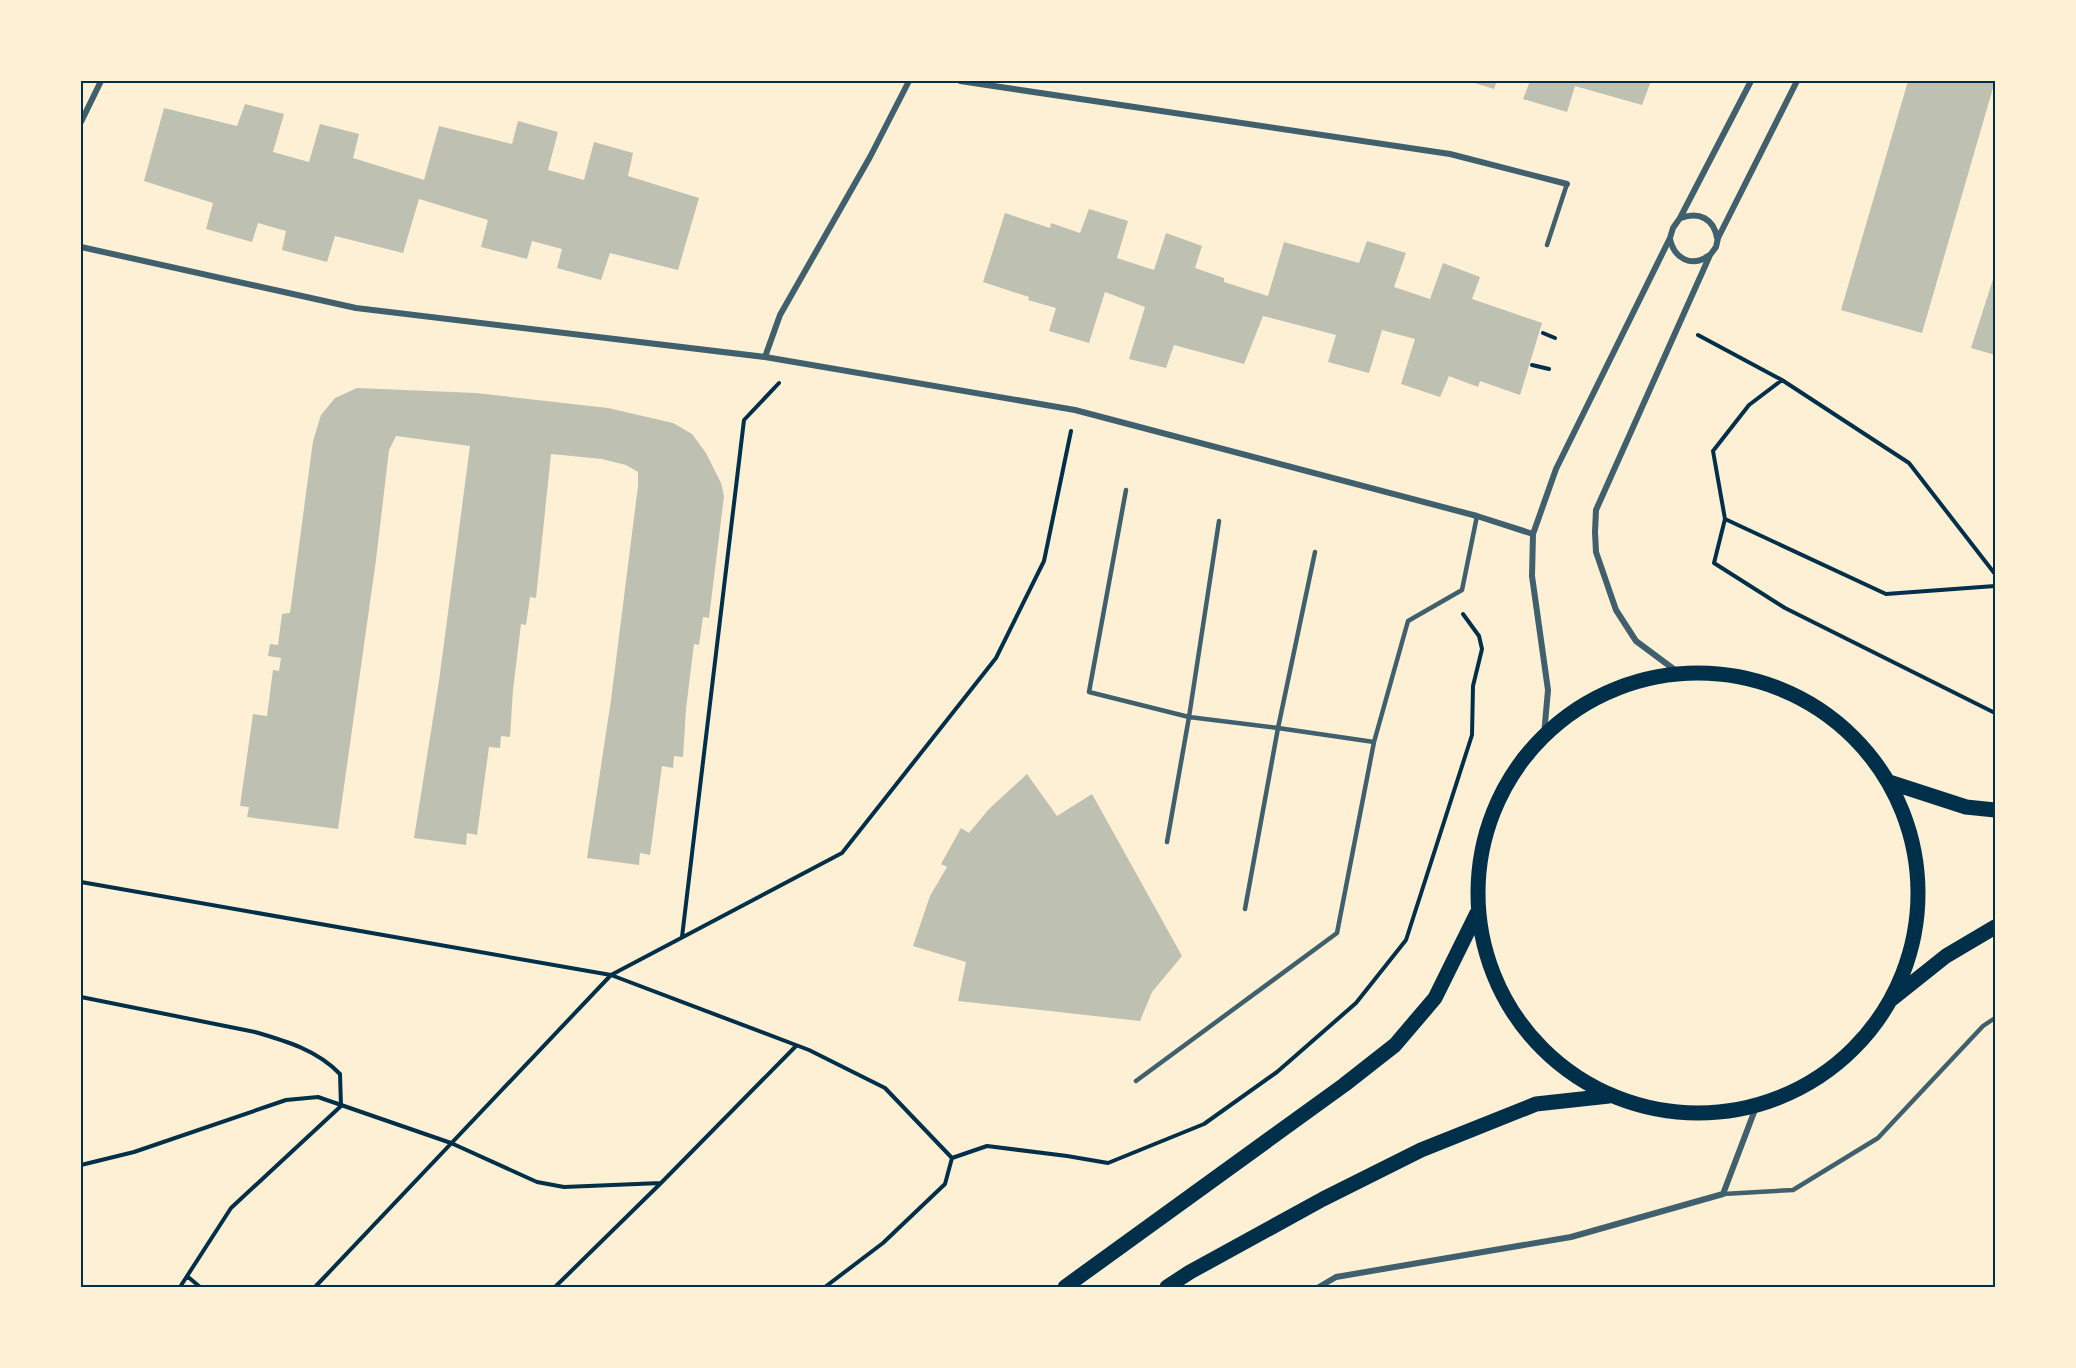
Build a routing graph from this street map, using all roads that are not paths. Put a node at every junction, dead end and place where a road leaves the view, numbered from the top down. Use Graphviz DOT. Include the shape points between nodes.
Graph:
graph roads {
  1 [pos="101,81"];
  2 [pos="909,81"];
  3 [pos="960,81"];
  4 [pos="1751,81"];
  5 [pos="1797,81"];
  6 [pos="81,122"];
  7 [pos="1567,184"];
  8 [pos="1680,218"];
  9 [pos="1670,238"];
  10 [pos="1718,238"];
  11 [pos="1547,245"];
  12 [pos="81,246"];
  13 [pos="1710,255"];
  14 [pos="765,357"];
  15 [pos="1126,490"];
  16 [pos="1477,516"];
  17 [pos="1218,521"];
  18 [pos="1533,534"];
  19 [pos="1315,552"];
  20 [pos="1679,673"];
  21 [pos="1189,717"];
  22 [pos="1278,728"];
  23 [pos="1544,735"];
  24 [pos="1374,742"];
  25 [pos="1889,782"];
  26 [pos="1995,810"];
  27 [pos="1167,842"];
  28 [pos="1245,909"];
  29 [pos="1477,913"];
  30 [pos="1995,927"];
  31 [pos="1892,999"];
  32 [pos="1995,1018"];
  33 [pos="1136,1081"];
  34 [pos="1609,1096"];
  35 [pos="1755,1107"];
  36 [pos="1724,1194"];
  37 [pos="1065,1287"];
  38 [pos="1167,1287"];
  39 [pos="1318,1287"];
  1 -- 6 [label="street"];
  2 -- 14 [label="street" via="780,315"];
  3 -- 7 [label="street" via="1450,154"];
  4 -- 8 [label="street"];
  5 -- 10 [label="street"];
  7 -- 11 [label="lane"];
  8 -- 9 [label="street"];
  8 -- 10 [label="street" via="1705,217"];
  9 -- 13 [label="street" via="1676,255 1684,260 1694,262"];
  9 -- 18 [label="street" via="1556,469"];
  10 -- 13 [label="street"];
  12 -- 14 [label="street" via="356,308"];
  13 -- 20 [label="street" via="1596,510 1594,532 1596,552 1616,610 1636,641"];
  14 -- 16 [label="street" via="1075,410"];
  15 -- 21 [label="lane" via="1089,692"];
  16 -- 18 [label="street"];
  16 -- 24 [label="lane" via="1462,590 1408,621"];
  17 -- 21 [label="lane"];
  18 -- 23 [label="street" via="1532,576 1548,690"];
  19 -- 22 [label="lane"];
  20 -- 23 [label="main road" via="1630,683 1584,704"];
  20 -- 25 [label="main road" via="1742,677 1800,697 1851,733"];
  21 -- 22 [label="lane"];
  21 -- 27 [label="lane"];
  22 -- 24 [label="lane"];
  22 -- 28 [label="lane"];
  23 -- 29 [label="main road" via="1500,797 1481,848"];
  24 -- 33 [label="lane" via="1337,933"];
  25 -- 26 [label="main road" via="1966,807"];
  25 -- 31 [label="main road" via="1911,834 1919,890 1912,946"];
  29 -- 34 [label="main road" via="1489,967 1513,1016 1555,1063"];
  29 -- 37 [label="main road" via="1435,998 1395,1045"];
  30 -- 31 [label="main road" via="1946,956"];
  31 -- 35 [label="main road" via="1857,1046 1810,1083"];
  32 -- 36 [label="lane" via="1983,1026 1878,1138 1793,1191"];
  34 -- 35 [label="main road" via="1681,1114"];
  34 -- 38 [label="main road" via="1536,1104 1421,1150 1323,1199"];
  35 -- 36 [label="street"];
  36 -- 39 [label="street" via="1571,1237 1336,1277"];
}
